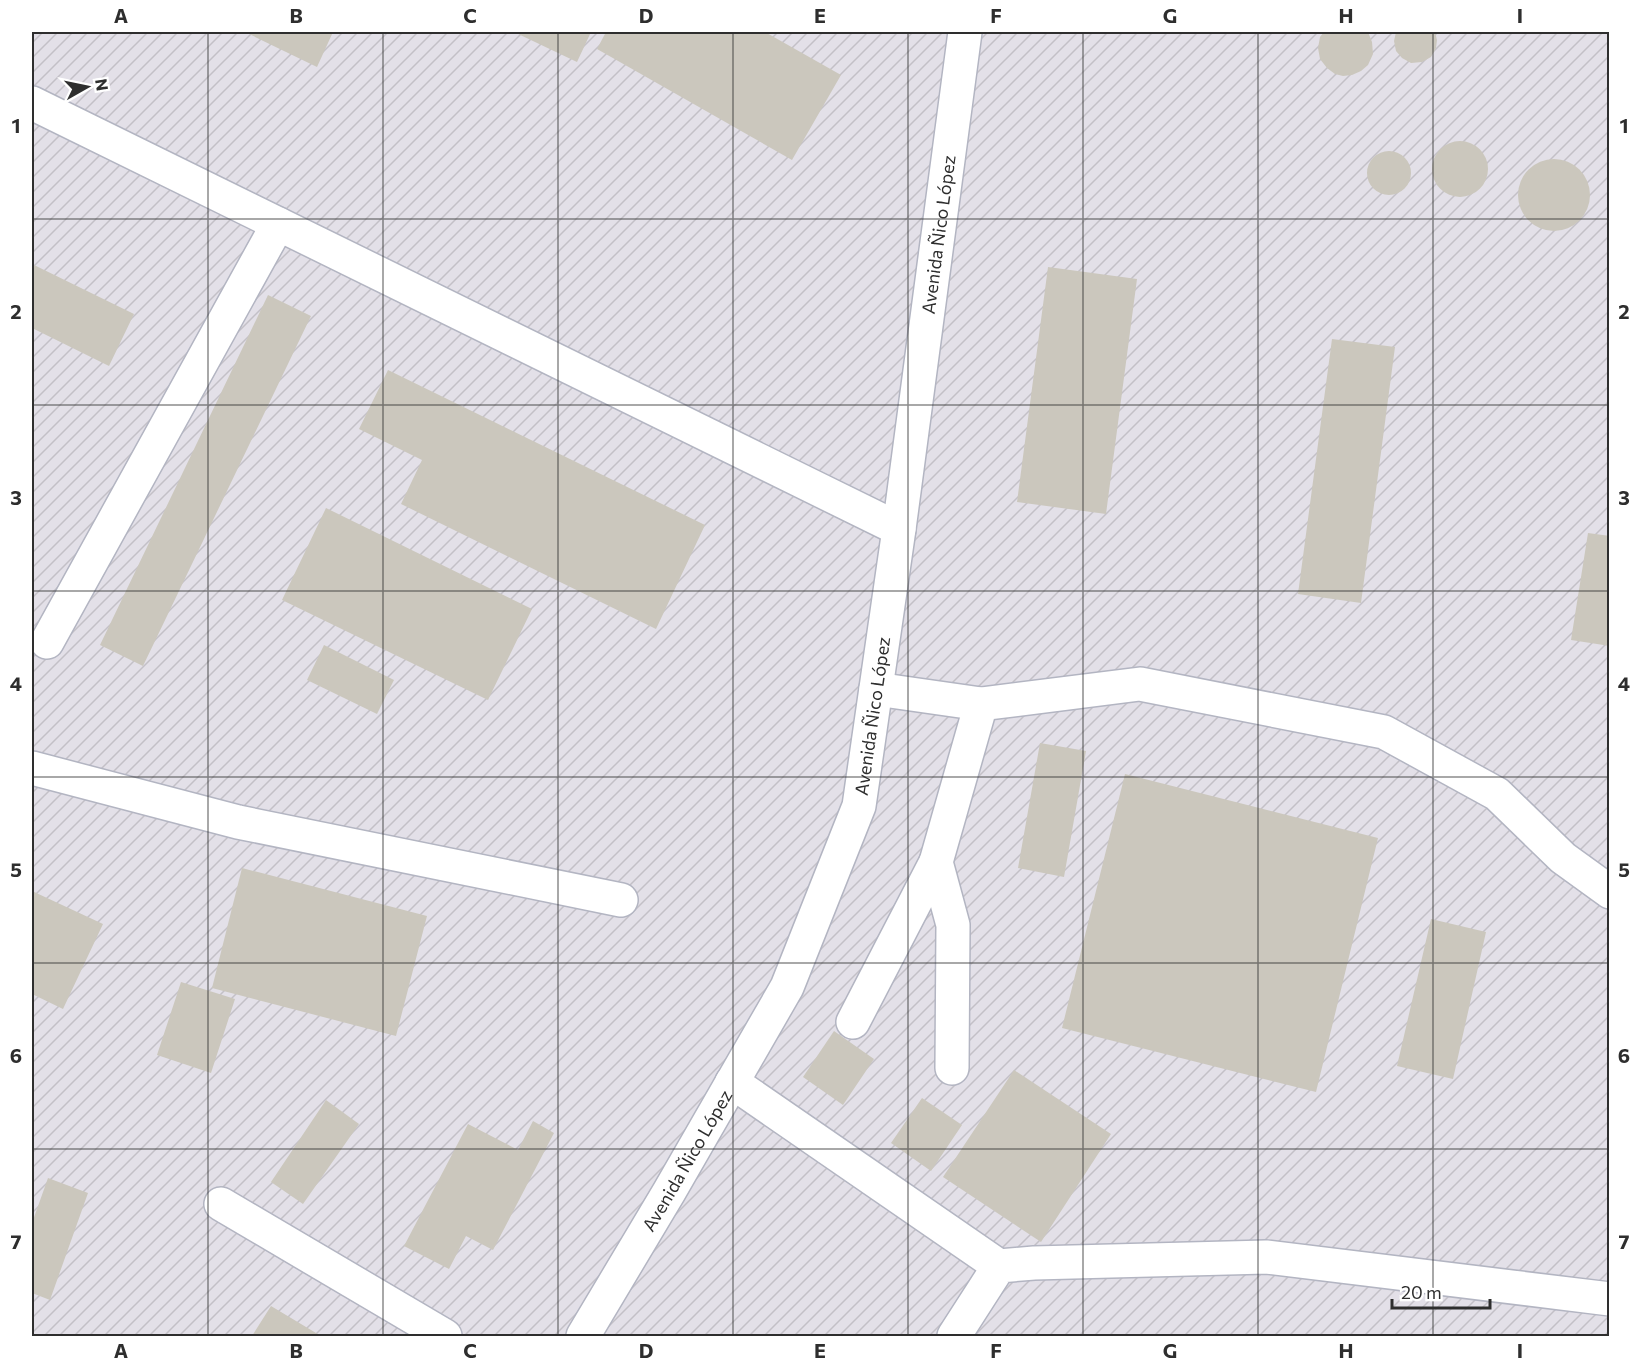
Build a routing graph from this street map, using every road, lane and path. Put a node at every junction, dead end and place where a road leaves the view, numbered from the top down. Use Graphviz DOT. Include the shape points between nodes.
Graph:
graph roads {
  1 [pos="965,32"];
  2 [pos="32,103"];
  3 [pos="278,224"];
  4 [pos="899,529"];
  5 [pos="47,642"];
  6 [pos="876,689"];
  7 [pos="981,704"];
  8 [pos="32,768"];
  9 [pos="936,862"];
  10 [pos="1610,892"];
  11 [pos="621,900"];
  12 [pos="853,1022"];
  13 [pos="952,1068"];
  14 [pos="732,1082"];
  15 [pos="221,1204"];
  16 [pos="999,1266"];
  17 [pos="1610,1299"];
  18 [pos="445,1336"];
  19 [pos="583,1336"];
  20 [pos="954,1336"];
  1 -- 4 [label="street, Avenida Ñico López"];
  2 -- 3 [label="street"];
  3 -- 4 [label="street"];
  3 -- 5 [label="street"];
  4 -- 6 [label="street, Avenida Ñico López"];
  6 -- 7 [label="street"];
  6 -- 14 [label="street, Avenida Ñico López" via="859,806 787,987"];
  7 -- 9 [label="street"];
  7 -- 10 [label="street" via="1140,684 1384,732 1497,794 1563,858"];
  8 -- 11 [label="street" via="238,822"];
  9 -- 12 [label="street"];
  9 -- 13 [label="street" via="953,925"];
  14 -- 16 [label="street"];
  14 -- 19 [label="street, Avenida Ñico López"];
  15 -- 18 [label="street"];
  16 -- 17 [label="street" via="1266,1257"];
  16 -- 20 [label="street"];
}
